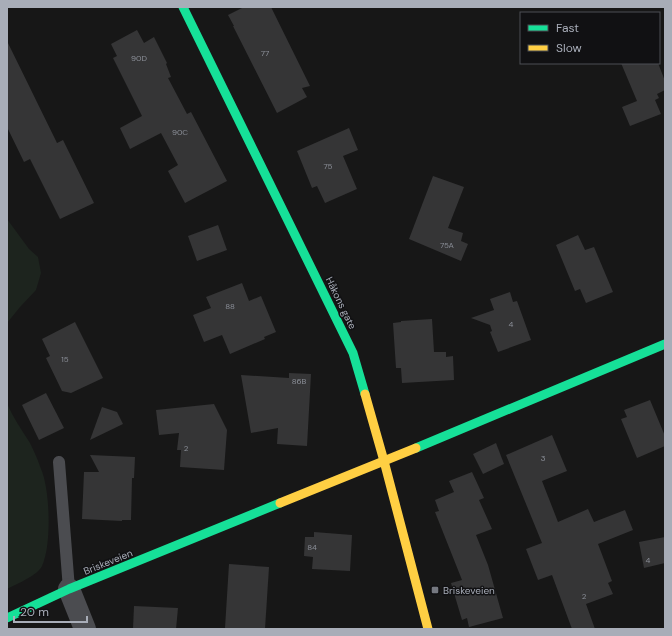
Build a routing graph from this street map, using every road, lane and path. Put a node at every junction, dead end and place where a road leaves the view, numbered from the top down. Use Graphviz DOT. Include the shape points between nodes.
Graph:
graph roads {
  1 [pos="183,7"];
  2 [pos="665,344"];
  3 [pos="384,461"];
  4 [pos="60,462"];
  5 [pos="69,589"];
  6 [pos="7,618"];
  7 [pos="85,629"];
  8 [pos="428,629"];
  1 -- 3 [label="street, Håkons gate" via="353,353"];
  2 -- 3 [label="street, Briskeveien"];
  3 -- 5 [label="street, Briskeveien"];
  3 -- 8 [label="street, Håkons gate"];
  4 -- 5 [label="lane"];
  5 -- 6 [label="street, Briskeveien"];
  5 -- 7 [label="street"];
}
